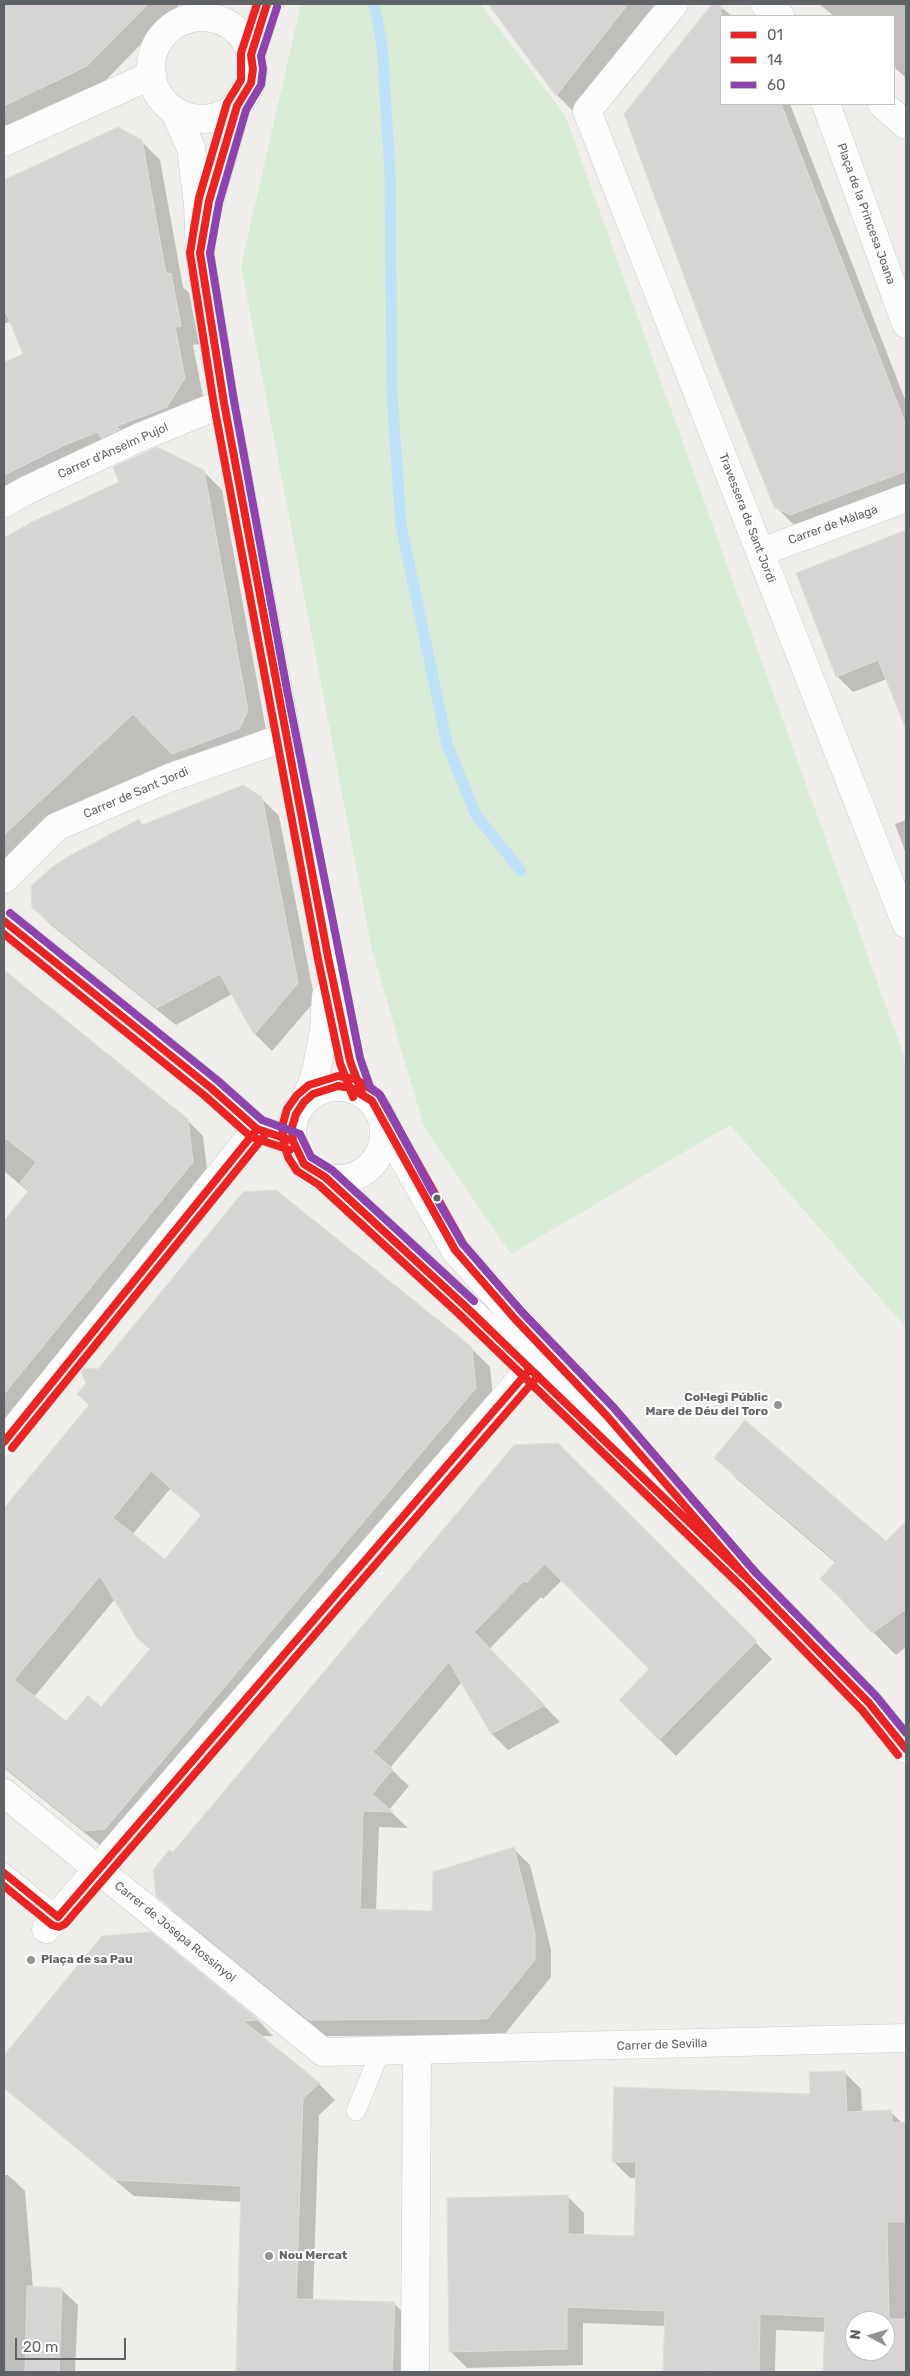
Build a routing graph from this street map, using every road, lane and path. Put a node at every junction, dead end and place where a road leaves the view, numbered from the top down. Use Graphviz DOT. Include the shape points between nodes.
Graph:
graph roads {
  1 [pos="190,4"];
  2 [pos="267,4"];
  3 [pos="674,4"];
  4 [pos="765,4"];
  5 [pos="779,15"];
  6 [pos="172,28"];
  7 [pos="251,55"];
  8 [pos="152,75"];
  9 [pos="826,105"];
  10 [pos="883,105"];
  11 [pos="237,106"];
  12 [pos="174,110"];
  13 [pos="906,125"];
  14 [pos="4,142"];
  15 [pos="200,253"];
  16 [pos="906,324"];
  17 [pos="224,403"];
  18 [pos="906,498"];
  19 [pos="4,503"];
  20 [pos="760,552"];
  21 [pos="286,737"];
  22 [pos="4,879"];
  23 [pos="4,921"];
  24 [pos="906,924"];
  25 [pos="328,957"];
  26 [pos="362,1093"];
  27 [pos="304,1102"];
  28 [pos="384,1124"];
  29 [pos="257,1129"];
  30 [pos="293,1141"];
  31 [pos="325,1177"];
  32 [pos="530,1369"];
  33 [pos="4,1442"];
  34 [pos="749,1580"];
  35 [pos="906,1750"];
  36 [pos="4,1793"];
  37 [pos="97,1869"];
  38 [pos="4,1873"];
  39 [pos="52,1923"];
  40 [pos="906,2038"];
  41 [pos="417,2051"];
  42 [pos="323,2052"];
  43 [pos="380,2052"];
  44 [pos="356,2111"];
  45 [pos="415,2372"];
  1 -- 6 [label="street"];
  2 -- 7 [label="street"];
  3 -- 20 [label="street, Travessera de Sant Jordi" via="587,111"];
  4 -- 5 [label="street"];
  6 -- 7 [label="street" via="184,21 212,18 237,31"];
  6 -- 8 [label="street" via="156,49"];
  7 -- 11 [label="street" via="251,83"];
  8 -- 12 [label="street" via="159,95"];
  8 -- 14 [label="street"];
  9 -- 16 [label="street, Plaça de la Princesa Joana"];
  10 -- 13 [label="street"];
  11 -- 12 [label="street" via="206,119 186,116"];
  11 -- 15 [label="street" via="209,201"];
  12 -- 15 [label="street" via="190,148 198,204"];
  15 -- 17 [label="street"];
  17 -- 19 [label="street, Carrer d'Anselm Pujol" via="140,437"];
  17 -- 21 [label="street"];
  18 -- 20 [label="street, Carrer de Màlaga"];
  20 -- 24 [label="street, Travessera de Sant Jordi"];
  21 -- 22 [label="street, Carrer de Sant Jordi" via="168,778 56,827"];
  21 -- 25 [label="street"];
  23 -- 29 [label="street"];
  25 -- 26 [label="street" via="350,1061"];
  25 -- 27 [label="street" via="324,1031 312,1084"];
  26 -- 27 [label="street" via="338,1086 325,1088"];
  26 -- 28 [label="street" via="372,1101"];
  27 -- 30 [label="street" via="292,1127"];
  28 -- 31 [label="street" via="382,1147 369,1167 349,1178"];
  28 -- 34 [label="street" via="455,1250 606,1415"];
  29 -- 30 [label="street"];
  29 -- 33 [label="street"];
  30 -- 31 [label="street" via="304,1164"];
  31 -- 32 [label="street"];
  32 -- 34 [label="street"];
  32 -- 37 [label="street"];
  34 -- 35 [label="street" via="869,1703"];
  36 -- 37 [label="street, Carrer de Josepa Rossinyol"];
  37 -- 39 [label="street"];
  37 -- 42 [label="street, Carrer de Josepa Rossinyol"];
  38 -- 39 [label="lane"];
  40 -- 41 [label="street, Carrer de Sevilla"];
  41 -- 43 [label="street, Carrer de Sevilla"];
  41 -- 45 [label="street"];
  42 -- 43 [label="street, Carrer de Sevilla"];
  43 -- 44 [label="lane"];
}
